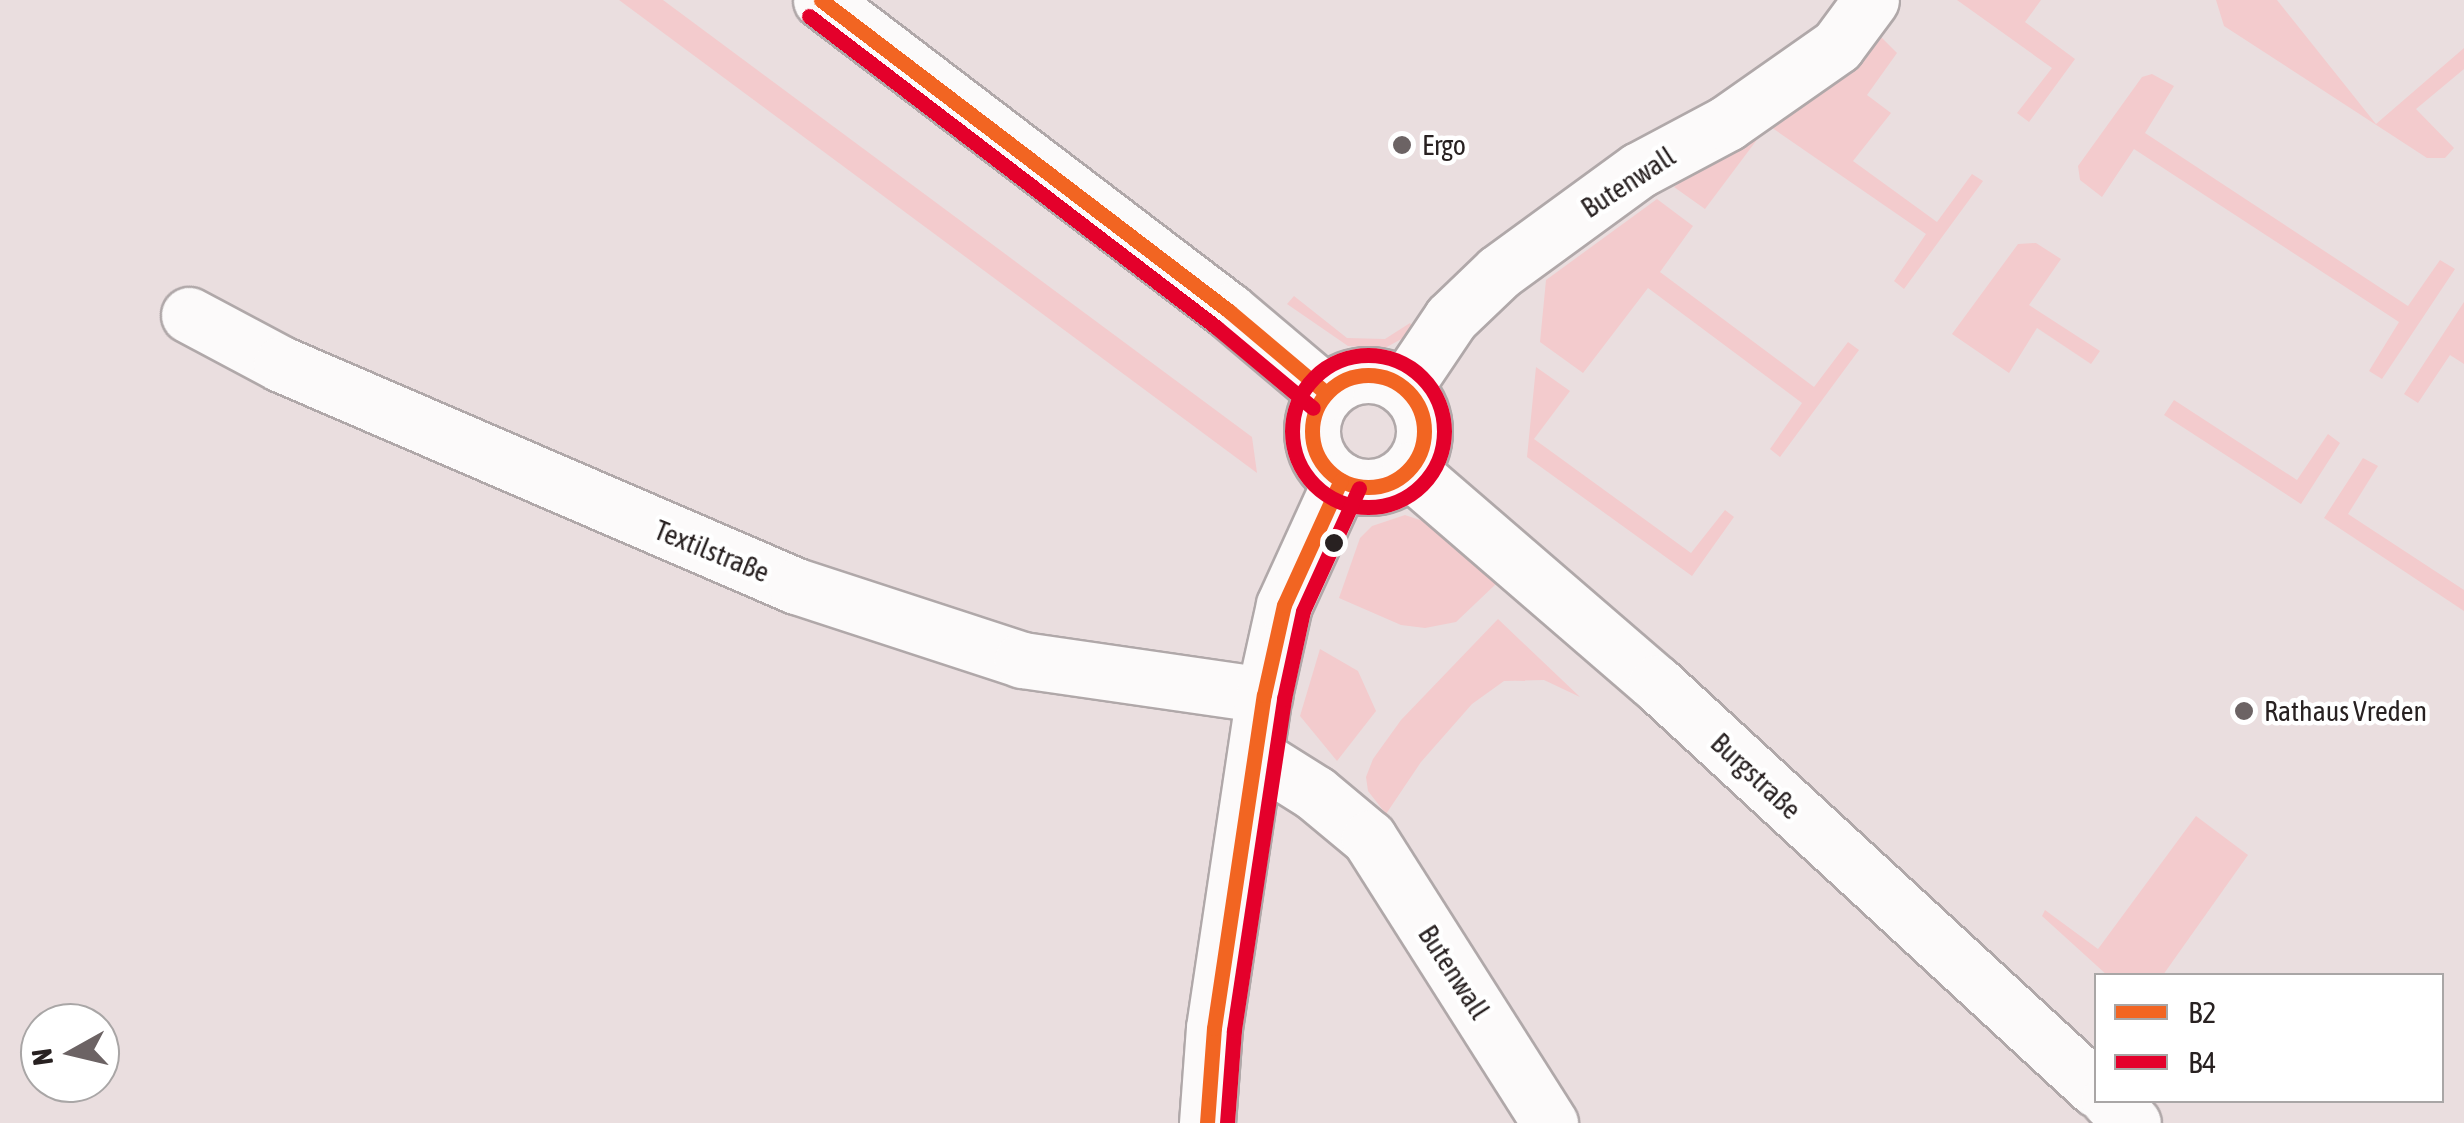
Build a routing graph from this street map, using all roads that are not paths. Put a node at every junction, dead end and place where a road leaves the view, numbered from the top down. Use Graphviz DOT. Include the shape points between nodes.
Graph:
graph roads {
  1 [pos="821,0"];
  2 [pos="1871,0"];
  3 [pos="189,315"];
  4 [pos="1404,388"];
  5 [pos="1326,393"];
  6 [pos="1409,470"];
  7 [pos="1340,480"];
  8 [pos="1264,695"];
  9 [pos="1256,756"];
  10 [pos="2094,1088"];
  11 [pos="2111,1103"];
  12 [pos="1206,1123"];
  13 [pos="1550,1123"];
  14 [pos="2133,1123"];
  1 -- 5 [label="street" via="1229,311"];
  2 -- 4 [label="street, Butenwall" via="1838,46 1727,123 1639,170 1499,272 1451,318"];
  3 -- 8 [label="street, Textilstraße" via="281,364 796,586 1022,660"];
  4 -- 5 [label="street" via="1373,374"];
  4 -- 6 [label="street" via="1417,402 1425,436"];
  5 -- 7 [label="street" via="1312,423 1313,440 1318,457"];
  6 -- 7 [label="street" via="1376,487"];
  6 -- 10 [label="street, Burgstraße" via="1656,683"];
  7 -- 8 [label="street" via="1284,605"];
  8 -- 9 [label="street"];
  9 -- 12 [label="street"];
  9 -- 13 [label="street, Butenwall" via="1369,838"];
  11 -- 14 [label="street"];
}
